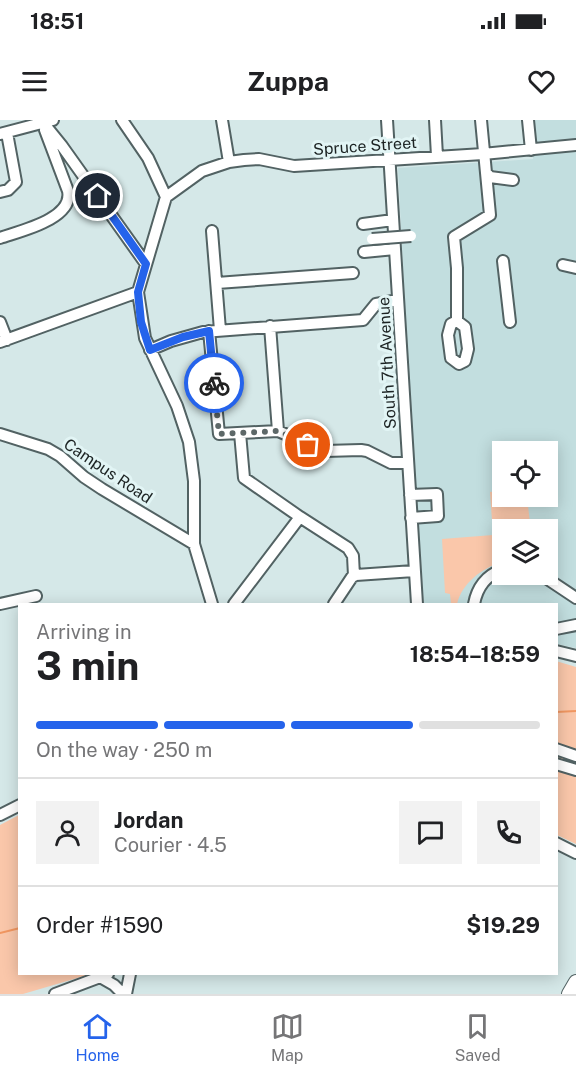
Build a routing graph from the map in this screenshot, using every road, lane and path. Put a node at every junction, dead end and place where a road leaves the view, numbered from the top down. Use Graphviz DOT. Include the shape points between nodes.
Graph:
graph roads {
  1 [pos="122,120"];
  2 [pos="222,120"];
  3 [pos="387,120"];
  4 [pos="435,120"];
  5 [pos="481,120"];
  6 [pos="528,120"];
  7 [pos="46,121"];
  8 [pos="3,134"];
  9 [pos="576,145"];
  10 [pos="531,150"];
  11 [pos="483,154"];
  12 [pos="437,156"];
  13 [pos="389,159"];
  14 [pos="229,162"];
  15 [pos="486,172"];
  16 [pos="513,180"];
  17 [pos="0,192"];
  18 [pos="166,197"];
  19 [pos="393,220"];
  20 [pos="363,224"];
  21 [pos="212,231"];
  22 [pos="411,236"];
  23 [pos="0,238"];
  24 [pos="372,239"];
  25 [pos="395,249"];
  26 [pos="364,252"];
  27 [pos="503,261"];
  28 [pos="146,264"];
  29 [pos="563,265"];
  30 [pos="576,268"];
  31 [pos="353,273"];
  32 [pos="217,283"];
  33 [pos="138,292"];
  34 [pos="398,300"];
  35 [pos="457,321"];
  36 [pos="0,322"];
  37 [pos="510,322"];
  38 [pos="270,326"];
  39 [pos="215,331"];
  40 [pos="3,341"];
  41 [pos="150,350"];
  42 [pos="278,431"];
  43 [pos="240,432"];
  44 [pos="0,434"];
  45 [pos="408,463"];
  46 [pos="410,495"];
  47 [pos="300,517"];
  48 [pos="411,518"];
  49 [pos="194,544"];
  50 [pos="414,572"];
  51 [pos="492,575"];
  52 [pos="354,576"];
  53 [pos="556,585"];
  54 [pos="36,596"];
  55 [pos="576,598"];
  56 [pos="212,603"];
  57 [pos="235,603"];
  58 [pos="335,603"];
  59 [pos="417,603"];
  60 [pos="474,603"];
  61 [pos="0,604"];
  62 [pos="576,626"];
  63 [pos="558,629"];
  64 [pos="558,652"];
  65 [pos="576,656"];
  66 [pos="558,749"];
  67 [pos="576,756"];
  68 [pos="558,765"];
  69 [pos="576,770"];
  70 [pos="18,806"];
  71 [pos="0,814"];
  72 [pos="558,844"];
  73 [pos="576,853"];
  74 [pos="104,975"];
  75 [pos="130,975"];
  76 [pos="576,982"];
  77 [pos="55,994"];
  78 [pos="125,994"];
  79 [pos="569,994"];
  1 -- 18 [label="street" via="142,148"];
  2 -- 14 [label="street"];
  3 -- 13 [label="street, South 7th Avenue"];
  4 -- 12 [label="street"];
  5 -- 11 [label="street"];
  6 -- 10 [label="street"];
  7 -- 8 [label="street"];
  7 -- 23 [label="street" via="69,198 56,217"];
  7 -- 28 [label="street"];
  8 -- 17 [label="street" via="17,177 8,190"];
  9 -- 10 [label="street, Spruce Street"];
  10 -- 11 [label="street, Spruce Street"];
  11 -- 12 [label="street, Spruce Street"];
  11 -- 15 [label="street"];
  12 -- 13 [label="street, Spruce Street"];
  13 -- 14 [label="street, Spruce Street" via="294,166 254,159"];
  13 -- 19 [label="street, South 7th Avenue"];
  14 -- 18 [label="street, Spruce Street" via="202,171"];
  15 -- 16 [label="street" via="490,177"];
  15 -- 35 [label="street" via="490,215 454,237"];
  18 -- 28 [label="street"];
  19 -- 20 [label="street"];
  19 -- 25 [label="street, South 7th Avenue"];
  21 -- 32 [label="street"];
  22 -- 24 [label="street, bridge"];
  25 -- 26 [label="street"];
  25 -- 34 [label="street, South 7th Avenue"];
  27 -- 37 [label="street" via="512,306"];
  28 -- 33 [label="street"];
  29 -- 30 [label="street"];
  31 -- 32 [label="street" via="339,269"];
  32 -- 39 [label="street"];
  33 -- 40 [label="street"];
  33 -- 41 [label="street" via="141,322"];
  34 -- 38 [label="street" via="376,304 363,320"];
  34 -- 45 [label="street, South 7th Avenue"];
  36 -- 40 [label="street"];
  38 -- 39 [label="street"];
  38 -- 42 [label="street"];
  39 -- 41 [label="street"];
  39 -- 43 [label="street" via="219,434"];
  41 -- 49 [label="street" via="177,406 189,442 194,481"];
  42 -- 43 [label="street"];
  42 -- 45 [label="street" via="325,451 361,450 391,463"];
  43 -- 47 [label="street" via="244,478"];
  44 -- 49 [label="street, Campus Road" via="48,449 102,489"];
  45 -- 46 [label="street, South 7th Avenue"];
  46 -- 48 [label="street, South 7th Avenue"];
  46 -- 48 [label="street" via="437,494 438,505 438,516"];
  47 -- 52 [label="street" via="348,548"];
  47 -- 57 [label="street"];
  48 -- 50 [label="street, South 7th Avenue"];
  49 -- 56 [label="street"];
  50 -- 52 [label="street"];
  50 -- 59 [label="street, South 7th Avenue"];
  51 -- 60 [label="street" via="477,590"];
  52 -- 58 [label="street"];
  53 -- 55 [label="street"];
  54 -- 61 [label="street"];
  62 -- 63 [label="street"];
  64 -- 65 [label="street"];
  66 -- 67 [label="street"];
  68 -- 69 [label="street"];
  70 -- 71 [label="street"];
  72 -- 73 [label="street"];
  74 -- 77 [label="street"];
  74 -- 78 [label="street"];
  75 -- 78 [label="street"];
  76 -- 79 [label="main road"];
}
